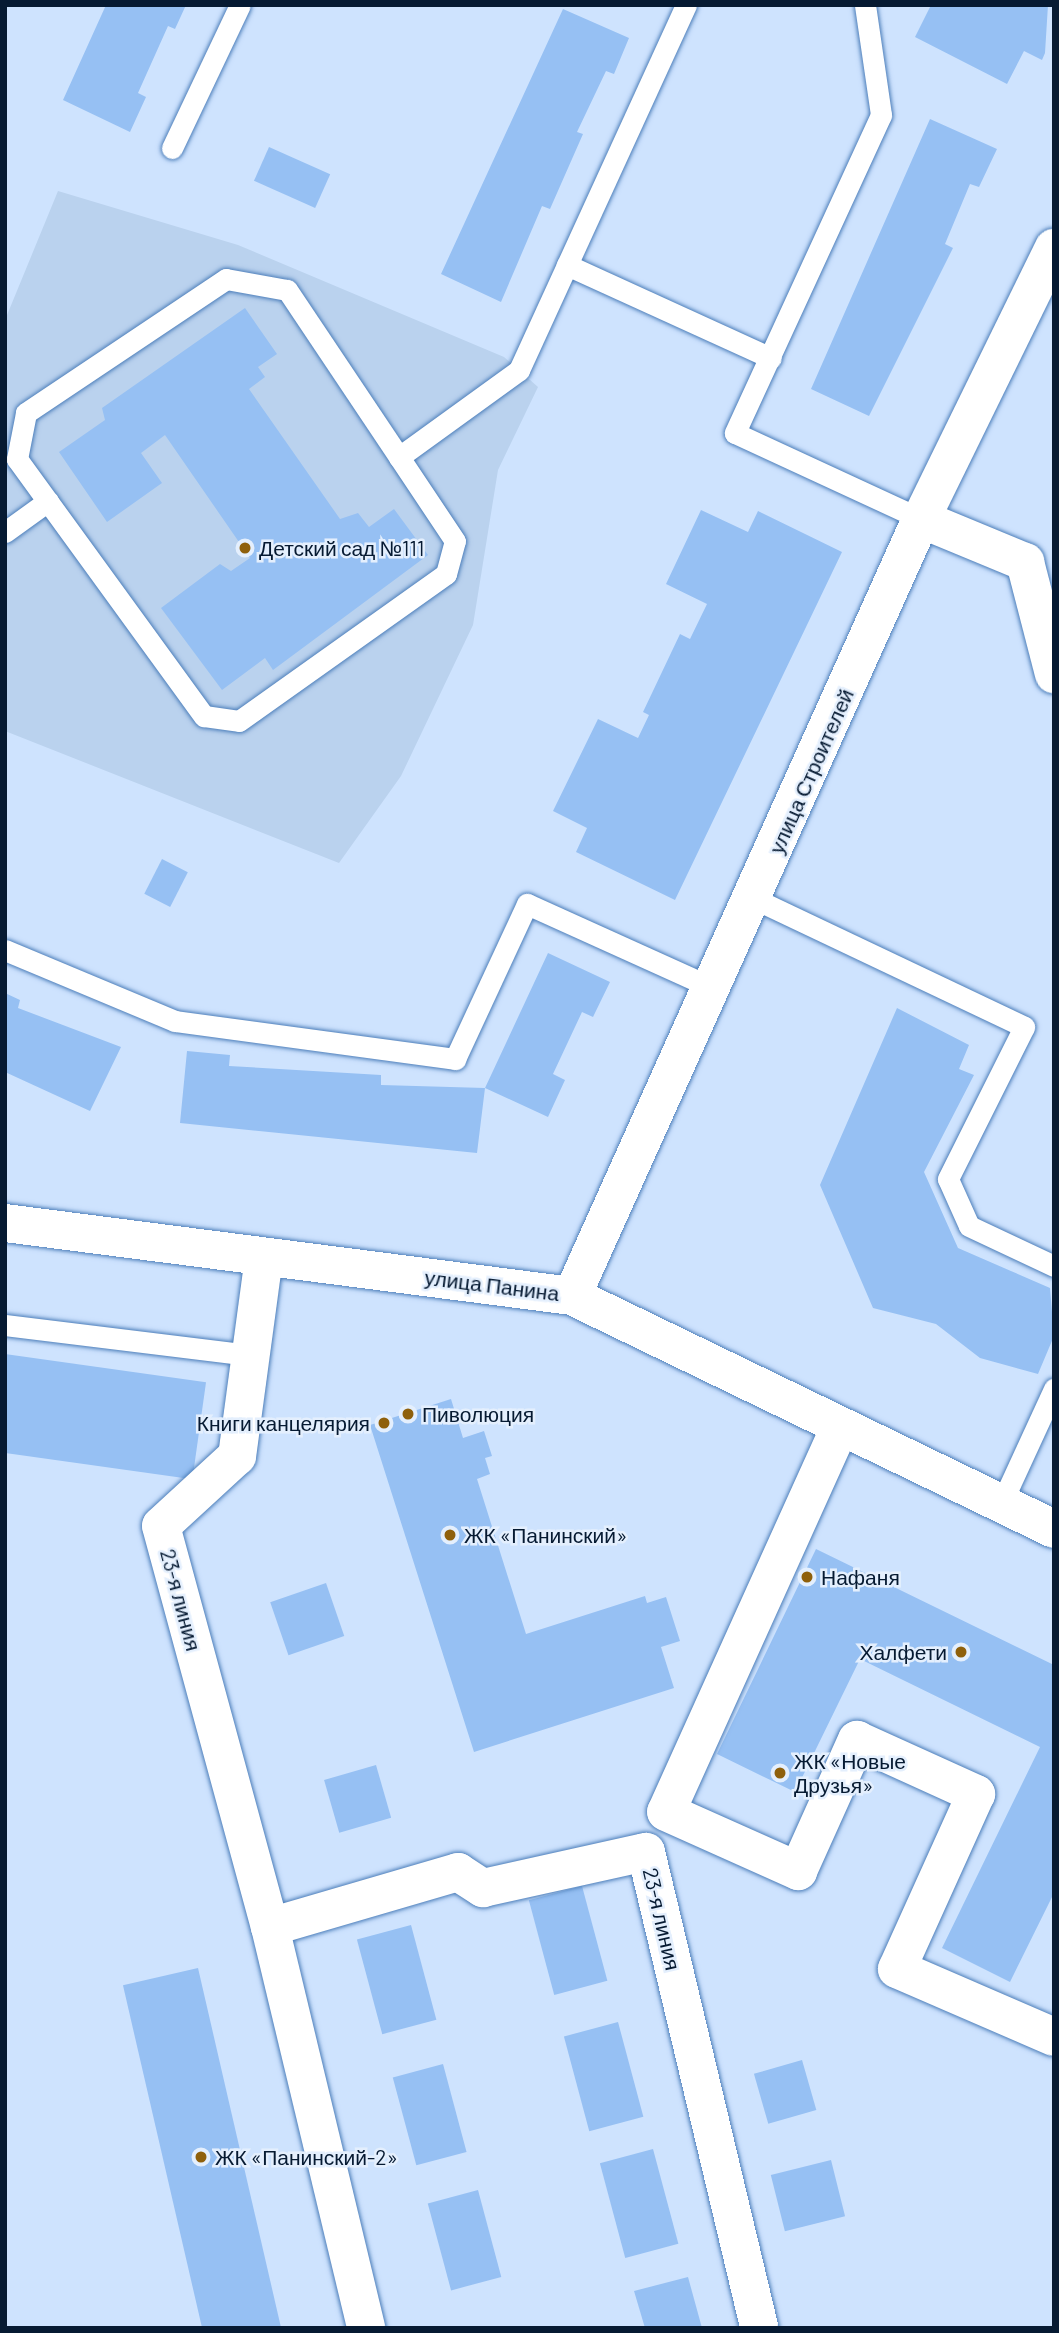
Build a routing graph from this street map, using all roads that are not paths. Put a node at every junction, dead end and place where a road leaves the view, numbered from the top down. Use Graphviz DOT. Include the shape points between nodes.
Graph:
graph roads {
  1 [pos="240,5"];
  2 [pos="686,5"];
  3 [pos="865,5"];
  4 [pos="172,148"];
  5 [pos="1054,248"];
  6 [pos="567,265"];
  7 [pos="771,358"];
  8 [pos="399,457"];
  9 [pos="48,501"];
  10 [pos="921,519"];
  11 [pos="5,532"];
  12 [pos="1054,674"];
  13 [pos="755,899"];
  14 [pos="5,950"];
  15 [pos="715,989"];
  16 [pos="5,1223"];
  17 [pos="264,1257"];
  18 [pos="1054,1266"];
  19 [pos="572,1296"];
  20 [pos="5,1325"];
  21 [pos="249,1355"];
  22 [pos="1054,1389"];
  23 [pos="840,1427"];
  24 [pos="1001,1504"];
  25 [pos="1054,1530"];
  26 [pos="270,1927"];
  27 [pos="1054,2037"];
  28 [pos="366,2328"];
  29 [pos="759,2328"];
  1 -- 4 [label="lane"];
  2 -- 6 [label="lane"];
  3 -- 7 [label="lane" via="881,115"];
  5 -- 10 [label="street, улица Строителей"];
  6 -- 7 [label="lane"];
  6 -- 8 [label="lane" via="519,370"];
  7 -- 10 [label="lane" via="735,433"];
  8 -- 9 [label="lane" via="287,290 226,279 26,413 17,459"];
  8 -- 9 [label="lane" via="455,541 446,574 239,722 204,716"];
  9 -- 11 [label="lane"];
  10 -- 12 [label="street" via="1025,562"];
  10 -- 13 [label="street, улица Строителей"];
  13 -- 15 [label="street, улица Строителей"];
  13 -- 18 [label="lane" via="1024,1027 947,1179 969,1226"];
  14 -- 15 [label="lane" via="175,1021 455,1059 527,904"];
  15 -- 19 [label="street, улица Строителей"];
  16 -- 17 [label="street, улица Панина"];
  17 -- 19 [label="street, улица Панина"];
  17 -- 21 [label="street, 23-я линия"];
  19 -- 23 [label="street, улица Панина"];
  20 -- 21 [label="lane"];
  21 -- 26 [label="street, 23-я линия" via="237,1456 161,1526"];
  22 -- 24 [label="lane"];
  23 -- 24 [label="street, улица Панина"];
  23 -- 27 [label="street" via="666,1812 798,1871 857,1740 976,1794 897,1969"];
  24 -- 25 [label="street, улица Панина"];
  26 -- 28 [label="street, 23-я линия"];
  26 -- 29 [label="street, 23-я линия" via="458,1872 483,1888 646,1852"];
}
